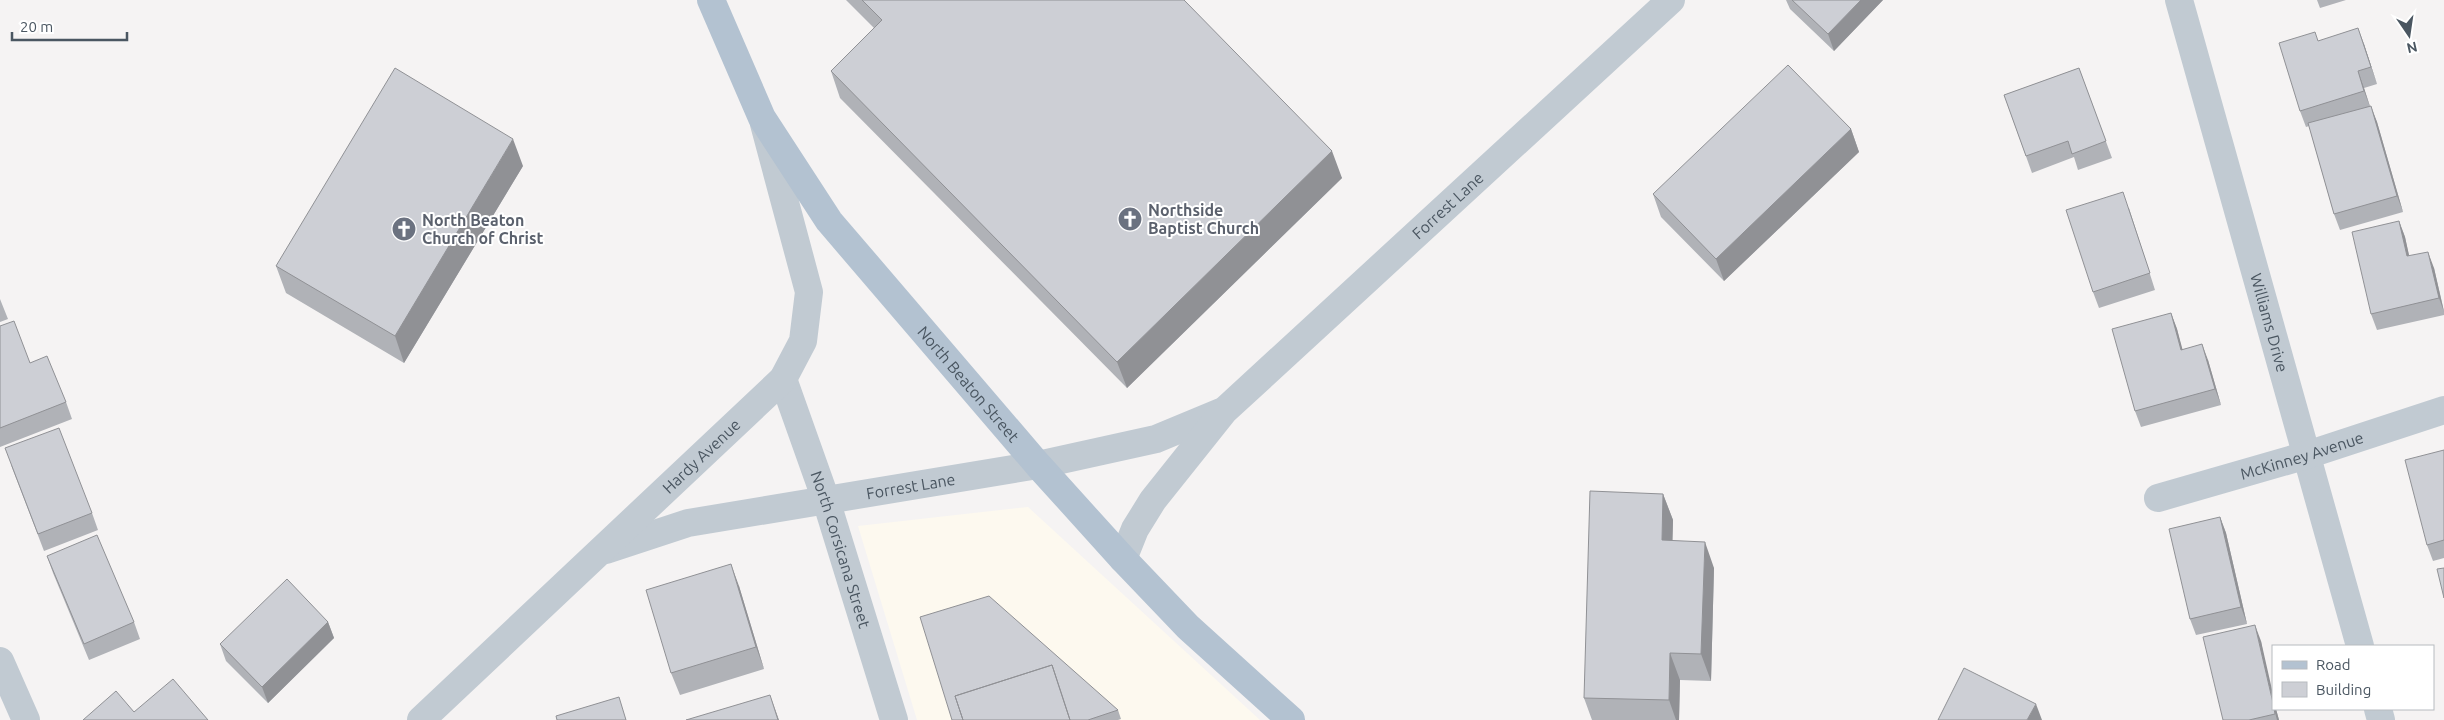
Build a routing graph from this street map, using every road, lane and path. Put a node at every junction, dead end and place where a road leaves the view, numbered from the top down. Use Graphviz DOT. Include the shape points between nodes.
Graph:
graph roads {
  1 [pos="711,0"];
  2 [pos="1671,0"];
  3 [pos="2179,0"];
  4 [pos="762,118"];
  5 [pos="783,379"];
  6 [pos="2444,410"];
  7 [pos="1224,411"];
  8 [pos="2307,455"];
  9 [pos="1038,465"];
  10 [pos="2158,498"];
  11 [pos="826,500"];
  12 [pos="598,553"];
  13 [pos="1124,559"];
  14 [pos="2360,645"];
  15 [pos="0,661"];
  16 [pos="26,720"];
  17 [pos="421,720"];
  18 [pos="894,720"];
  19 [pos="1291,720"];
  1 -- 4 [label="main road, North Beaton Street"];
  2 -- 7 [label="street, Forrest Lane"];
  3 -- 8 [label="street, Williams Drive"];
  4 -- 5 [label="street, Hardy Avenue" via="809,292 803,341"];
  4 -- 9 [label="main road, North Beaton Street" via="829,221"];
  5 -- 11 [label="street, North Corsicana Street"];
  5 -- 12 [label="street, Hardy Avenue"];
  6 -- 8 [label="street, McKinney Avenue"];
  7 -- 9 [label="street, Forrest Lane" via="1156,439"];
  7 -- 13 [label="street, Forrest Lane" via="1153,500 1135,528"];
  8 -- 10 [label="street, McKinney Avenue"];
  8 -- 14 [label="street, Williams Drive"];
  9 -- 11 [label="street, Forrest Lane"];
  9 -- 13 [label="main road, North Beaton Street"];
  11 -- 12 [label="street, Forrest Lane" via="688,522"];
  11 -- 18 [label="street, North Corsicana Street"];
  12 -- 17 [label="street, Hardy Avenue"];
  13 -- 19 [label="main road, North Beaton Street" via="1188,626"];
  15 -- 16 [label="street"];
}
